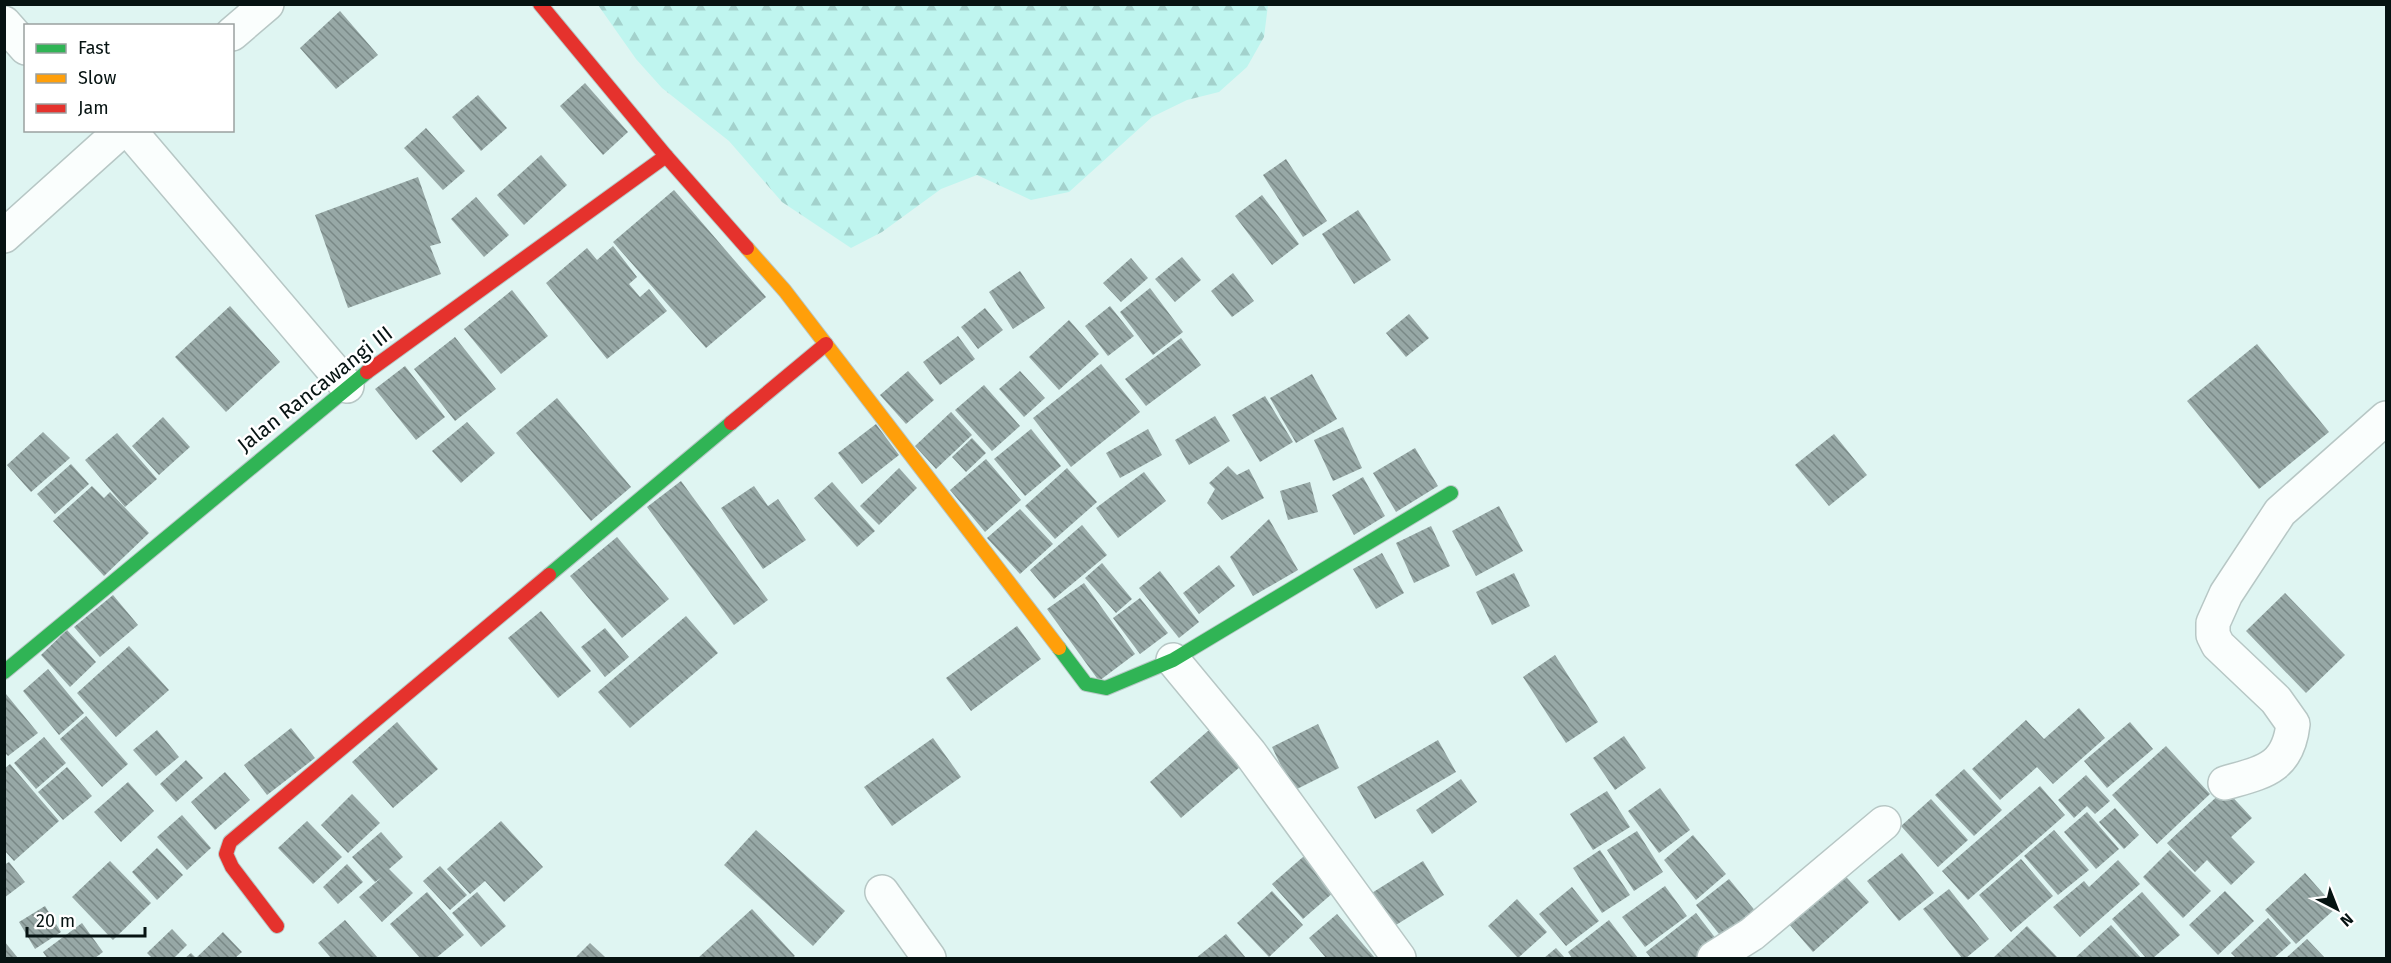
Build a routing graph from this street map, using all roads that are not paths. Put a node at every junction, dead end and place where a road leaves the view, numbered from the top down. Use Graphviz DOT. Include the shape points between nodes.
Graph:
graph roads {
  1 [pos="267,4"];
  2 [pos="540,4"];
  3 [pos="4,23"];
  4 [pos="234,32"];
  5 [pos="24,46"];
  6 [pos="112,134"];
  7 [pos="666,156"];
  8 [pos="4,236"];
  9 [pos="826,344"];
  10 [pos="347,386"];
  11 [pos="2386,418"];
  12 [pos="1450,493"];
  13 [pos="1173,660"];
  14 [pos="4,672"];
  15 [pos="2225,783"];
  16 [pos="1884,823"];
  17 [pos="882,892"];
  18 [pos="277,926"];
  19 [pos="929,958"];
  20 [pos="1399,958"];
  21 [pos="1714,958"];
  1 -- 4 [label="street"];
  2 -- 7 [label="street"];
  3 -- 5 [label="street"];
  6 -- 8 [label="street"];
  6 -- 10 [label="street"];
  7 -- 9 [label="street" via="785,291"];
  7 -- 10 [label="street, Jalan Rancawangi III"];
  9 -- 13 [label="street" via="1086,684 1106,688"];
  9 -- 18 [label="street" via="230,842 226,854 232,867"];
  10 -- 14 [label="street, Jalan Rancawangi III"];
  11 -- 15 [label="street" via="2280,512 2213,623 2218,645 2276,700 2293,724 2291,744 2281,759 2268,770"];
  12 -- 13 [label="street"];
  13 -- 20 [label="street" via="1250,753"];
  16 -- 21 [label="street" via="1752,934"];
  17 -- 19 [label="street"];
}
